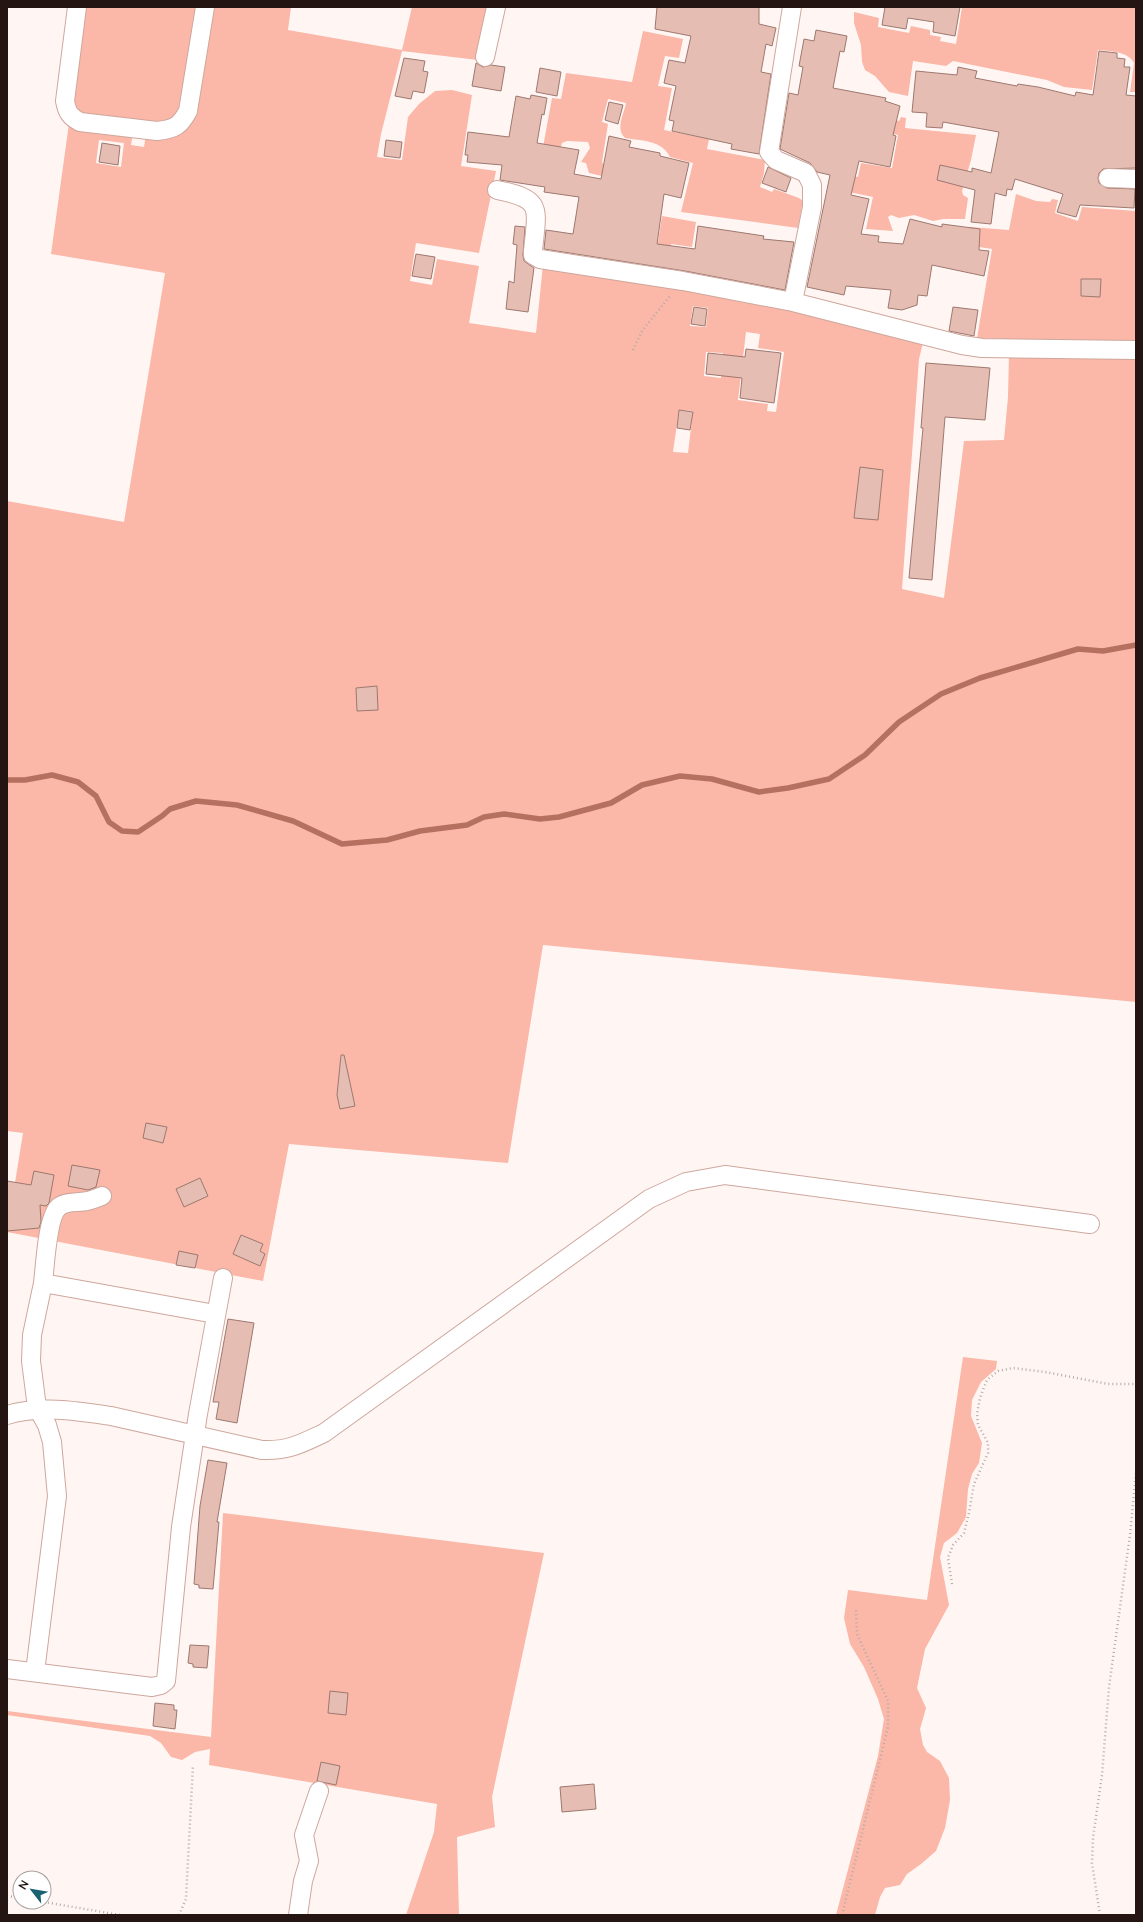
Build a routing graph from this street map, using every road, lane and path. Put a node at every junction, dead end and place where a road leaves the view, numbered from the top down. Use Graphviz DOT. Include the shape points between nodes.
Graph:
graph roads {
  1 [pos="77,7"];
  2 [pos="205,7"];
  3 [pos="496,7"];
  4 [pos="792,7"];
  5 [pos="485,57"];
  6 [pos="1108,178"];
  7 [pos="1136,180"];
  8 [pos="497,190"];
  9 [pos="683,280"];
  10 [pos="794,302"];
  11 [pos="633,350"];
  12 [pos="1136,350"];
  13 [pos="102,1196"];
  14 [pos="1090,1224"];
  15 [pos="223,1278"];
  16 [pos="43,1283"];
  17 [pos="215,1314"];
  18 [pos="1136,1384"];
  19 [pos="38,1409"];
  20 [pos="7,1416"];
  21 [pos="195,1436"];
  22 [pos="1136,1473"];
  23 [pos="952,1584"];
  24 [pos="856,1610"];
  25 [pos="7,1669"];
  26 [pos="35,1672"];
  27 [pos="193,1765"];
  28 [pos="319,1791"];
  29 [pos="52,1903"];
  30 [pos="120,1915"];
  31 [pos="179,1915"];
  32 [pos="298,1915"];
  33 [pos="842,1915"];
  34 [pos="1100,1915"];
  1 -- 2 [label="street" via="65,101 71,118 80,122 158,131 170,130 182,122 188,110"];
  3 -- 5 [label="street"];
  4 -- 10 [label="street" via="769,152 776,160 806,173 812,185 812,207"];
  6 -- 7 [label="street"];
  8 -- 9 [label="street" via="522,196 534,205 537,215 533,251 540,259"];
  9 -- 10 [label="street"];
  9 -- 11 [label="path" via="642,331"];
  10 -- 12 [label="street" via="982,348"];
  13 -- 16 [label="street" via="67,1203 55,1212 51,1222"];
  14 -- 21 [label="street" via="725,1175 686,1182 649,1199 324,1433 298,1446 278,1451"];
  15 -- 17 [label="street"];
  16 -- 17 [label="street"];
  16 -- 19 [label="street" via="30,1348"];
  17 -- 21 [label="street"];
  18 -- 23 [label="path" via="1108,1384 1012,1368 998,1371 987,1380 977,1414 978,1424 988,1443 988,1453 974,1484 964,1534 953,1545 948,1558"];
  19 -- 20 [label="street"];
  19 -- 21 [label="street" via="111,1416"];
  19 -- 26 [label="street" via="47,1425 52,1442 57,1496"];
  21 -- 26 [label="street" via="177,1562 166,1681 162,1685 152,1687"];
  22 -- 34 [label="path" via="1093,1838 1092,1862"];
  24 -- 33 [label="path" via="857,1634 888,1701 888,1727"];
  25 -- 26 [label="street"];
  27 -- 31 [label="path" via="186,1899"];
  28 -- 32 [label="street" via="304,1835 309,1861"];
  29 -- 30 [label="path"];
}
